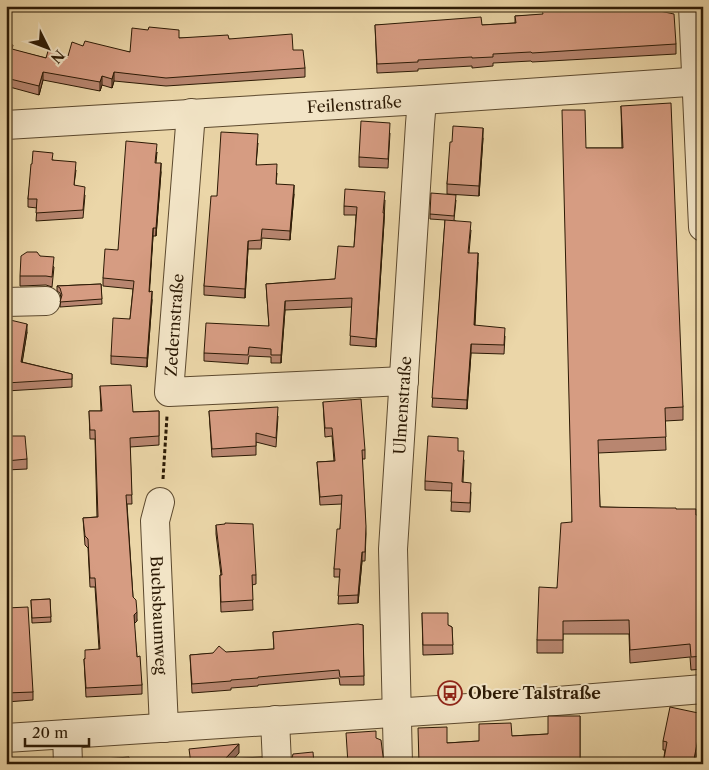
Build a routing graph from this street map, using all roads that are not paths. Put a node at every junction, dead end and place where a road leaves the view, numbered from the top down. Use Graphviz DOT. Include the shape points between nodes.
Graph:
graph roads {
  1 [pos="693,6"];
  2 [pos="699,82"];
  3 [pos="422,100"];
  4 [pos="191,113"];
  5 [pos="7,127"];
  6 [pos="703,227"];
  7 [pos="46,301"];
  8 [pos="6,302"];
  9 [pos="404,381"];
  10 [pos="160,502"];
  11 [pos="703,689"];
  12 [pos="397,712"];
  13 [pos="275,720"];
  14 [pos="164,728"];
  15 [pos="67,734"];
  16 [pos="6,738"];
  17 [pos="68,764"];
  18 [pos="277,764"];
  19 [pos="398,764"];
  1 -- 2 [label="street"];
  2 -- 3 [label="street, Feilenstraße"];
  2 -- 6 [label="street"];
  3 -- 4 [label="street, Feilenstraße"];
  3 -- 9 [label="street, Ulmenstraße"];
  4 -- 5 [label="street, Feilenstraße"];
  4 -- 9 [label="street, Zedernstraße" via="169,392"];
  7 -- 8 [label="street"];
  9 -- 12 [label="street, Ulmenstraße" via="393,548"];
  10 -- 14 [label="street, Buchsbaumweg" via="155,521"];
  11 -- 12 [label="street"];
  12 -- 13 [label="street"];
  12 -- 19 [label="street, Ulmenstraße"];
  13 -- 14 [label="street"];
  13 -- 18 [label="street"];
  14 -- 15 [label="street"];
  15 -- 16 [label="street"];
  15 -- 17 [label="street"];
}
